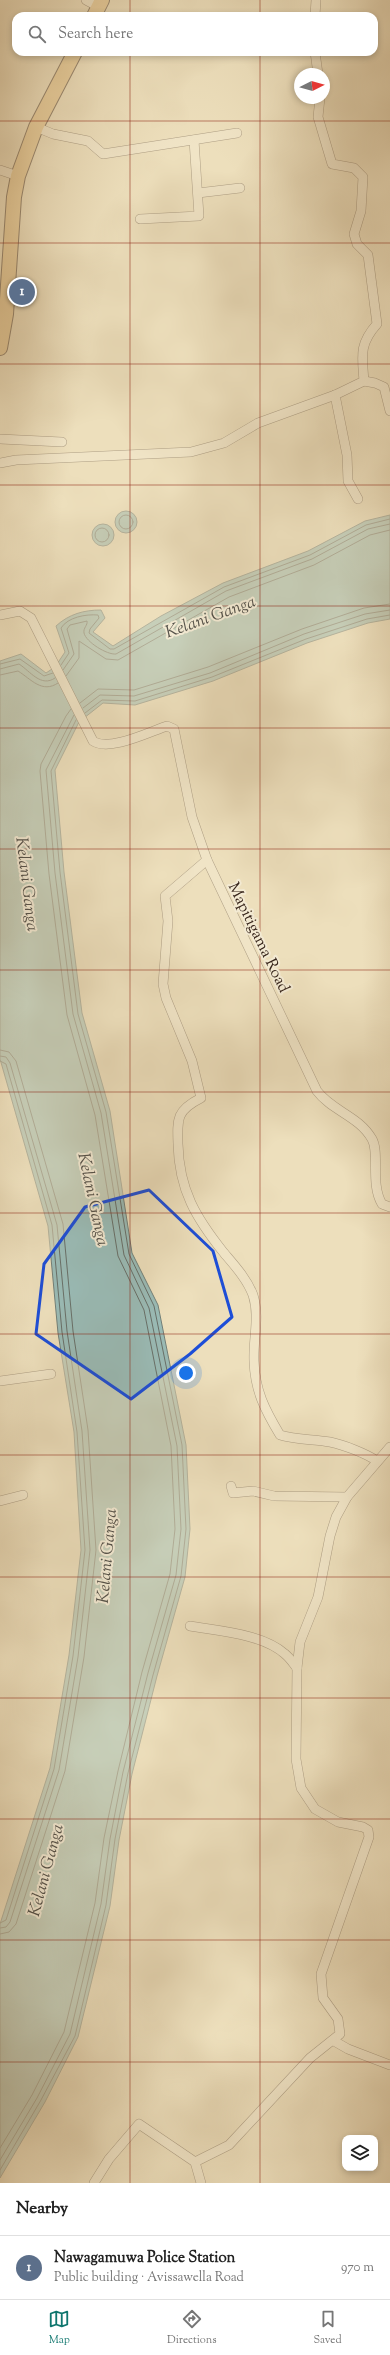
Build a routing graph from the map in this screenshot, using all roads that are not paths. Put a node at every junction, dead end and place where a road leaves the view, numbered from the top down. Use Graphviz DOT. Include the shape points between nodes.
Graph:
graph roads {
  1 [pos="316,0"];
  2 [pos="315,12"];
  3 [pos="73,56"];
  4 [pos="316,56"];
  5 [pos="317,68"];
  6 [pos="319,104"];
  7 [pos="36,127"];
  8 [pos="237,133"];
  9 [pos="194,140"];
  10 [pos="0,170"];
  11 [pos="18,176"];
  12 [pos="240,188"];
  13 [pos="198,193"];
  14 [pos="140,219"];
  15 [pos="0,348"];
  16 [pos="364,381"];
  17 [pos="335,395"];
  18 [pos="390,411"];
  19 [pos="0,439"];
  20 [pos="62,442"];
  21 [pos="0,463"];
  22 [pos="358,499"];
  23 [pos="0,616"];
  24 [pos="207,860"];
  25 [pos="390,1206"];
  26 [pos="51,1374"];
  27 [pos="0,1381"];
  28 [pos="390,1447"];
  29 [pos="376,1462"];
  30 [pos="231,1486"];
  31 [pos="23,1495"];
  32 [pos="347,1497"];
  33 [pos="0,1501"];
  34 [pos="190,1626"];
  35 [pos="297,1668"];
  36 [pos="334,2041"];
  37 [pos="390,2065"];
  38 [pos="195,2162"];
  39 [pos="94,2183"];
  40 [pos="201,2183"];
  1 -- 2 [label="street"];
  3 -- 7 [label="main road"];
  4 -- 5 [label="street"];
  6 -- 16 [label="street" via="318,117 332,164 354,168 363,178 362,211 354,234 357,244 368,255 377,324 367,336 362,349"];
  7 -- 9 [label="street" via="53,134 88,142 103,154"];
  7 -- 11 [label="main road"];
  8 -- 9 [label="street"];
  9 -- 13 [label="street"];
  10 -- 11 [label="street"];
  11 -- 15 [label="main road" via="14,197 6,314"];
  12 -- 13 [label="street"];
  13 -- 14 [label="street" via="199,216"];
  16 -- 17 [label="street"];
  16 -- 18 [label="street" via="384,387"];
  17 -- 21 [label="street" via="258,423 224,443 191,452 16,460"];
  17 -- 22 [label="street" via="347,455 348,481"];
  19 -- 20 [label="street"];
  23 -- 24 [label="street, Mapitigama Road" via="20,611 31,618 93,741 97,744 109,745 167,726 174,729 192,817"];
  24 -- 25 [label="street, Mapitigama Road" via="317,1091 324,1101 359,1122 373,1140 376,1196 382,1204"];
  24 -- 29 [label="street" via="165,896 168,921 163,984 166,998 192,1061 201,1098 186,1106 177,1121 178,1160 187,1197 210,1235 245,1279 253,1295 256,1311 254,1362 261,1404 280,1435 331,1442 370,1457"];
  26 -- 27 [label="street"];
  28 -- 29 [label="street"];
  29 -- 32 [label="street"];
  30 -- 32 [label="street" via="233,1493 253,1491 274,1496"];
  31 -- 33 [label="street"];
  32 -- 35 [label="street" via="336,1517 330,1536 318,1597 300,1642"];
  34 -- 35 [label="street" via="243,1635 269,1644 285,1653"];
  35 -- 36 [label="street" via="296,1759 301,1788 315,1809 338,1822 363,1827 368,1830 369,1837 321,1974 323,1998 338,2019 340,2034"];
  36 -- 37 [label="street"];
  36 -- 38 [label="street" via="310,2058 229,2145"];
  38 -- 39 [label="street" via="139,2124 109,2159"];
  38 -- 40 [label="street"];
}
